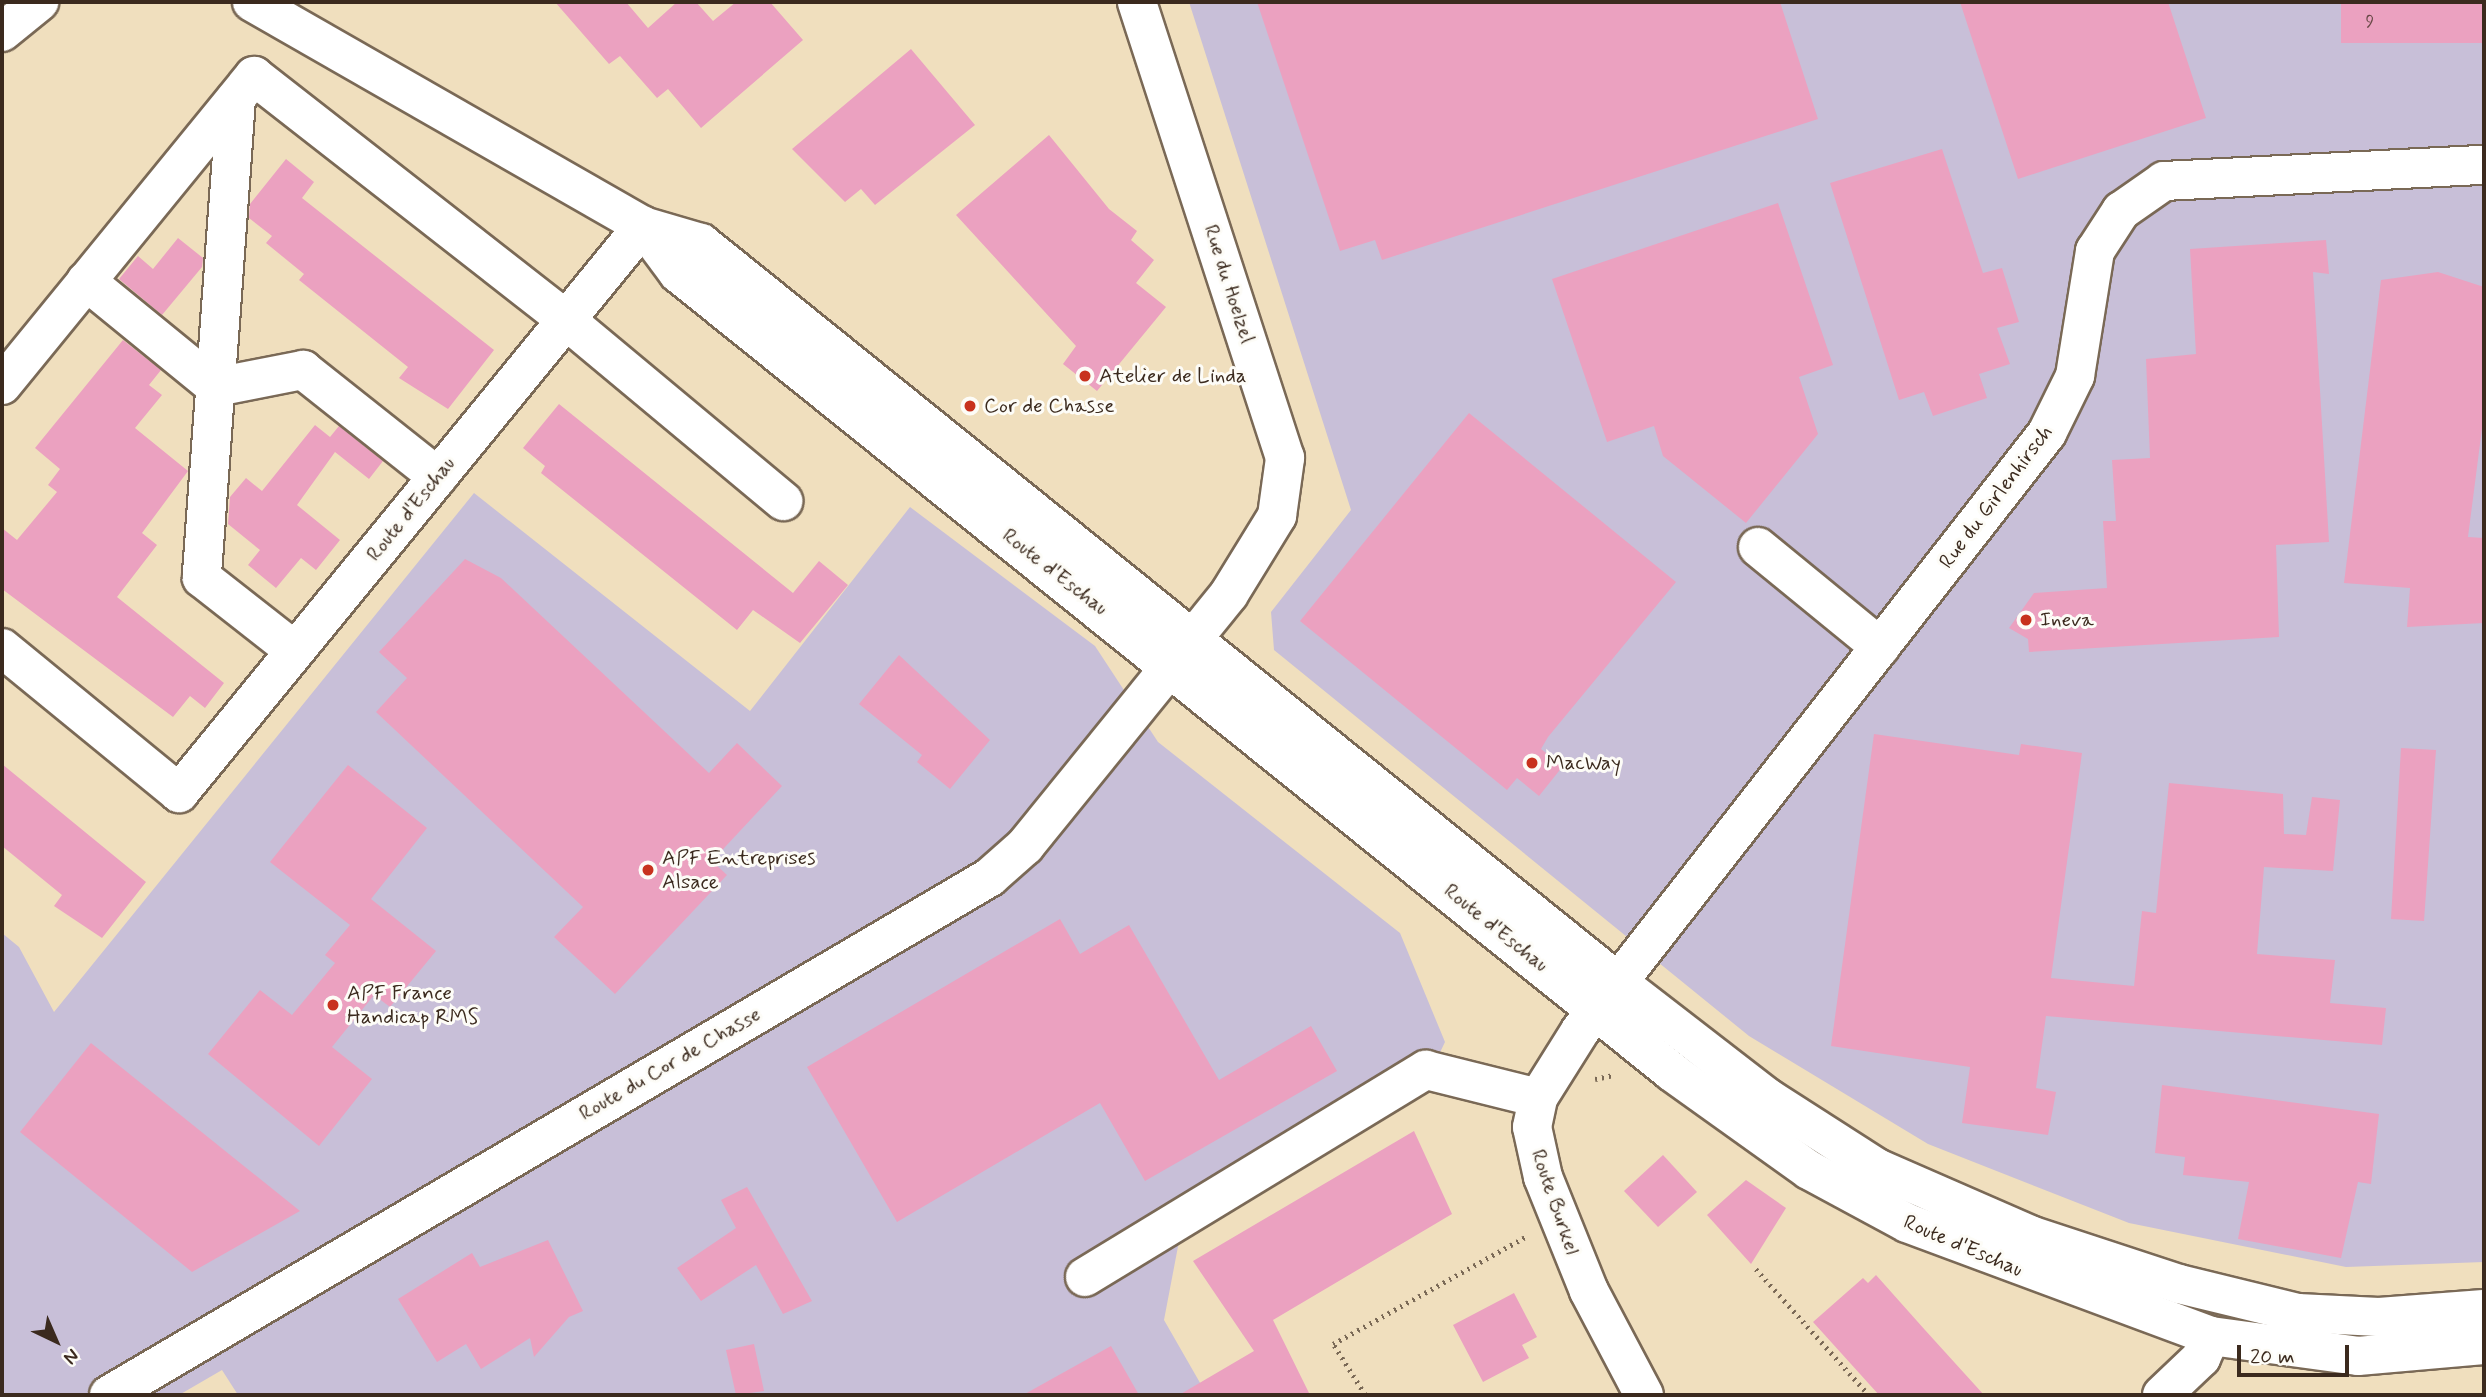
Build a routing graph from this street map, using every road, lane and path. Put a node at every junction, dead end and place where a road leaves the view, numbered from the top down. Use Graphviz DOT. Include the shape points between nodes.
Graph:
graph roads {
  1 [pos="39,2"];
  2 [pos="1137,2"];
  3 [pos="264,6"];
  4 [pos="2,32"];
  5 [pos="236,99"];
  6 [pos="2484,165"];
  7 [pos="643,226"];
  8 [pos="86,281"];
  9 [pos="566,320"];
  10 [pos="2,385"];
  11 [pos="216,387"];
  12 [pos="438,477"];
  13 [pos="783,500"];
  14 [pos="1758,547"];
  15 [pos="1880,647"];
  16 [pos="2,648"];
  17 [pos="295,651"];
  18 [pos="1185,652"];
  19 [pos="1608,997"];
  20 [pos="1620,1073"];
  21 [pos="1587,1085"];
  22 [pos="1538,1098"];
  23 [pos="1540,1229"];
  24 [pos="1756,1269"];
  25 [pos="1085,1277"];
  26 [pos="2484,1309"];
  27 [pos="2211,1336"];
  28 [pos="2484,1345"];
  29 [pos="109,1395"];
  30 [pos="1365,1395"];
  31 [pos="1644,1395"];
  32 [pos="1869,1395"];
  33 [pos="2162,1395"];
  1 -- 4 [label="street"];
  2 -- 18 [label="street, Rue du Hoelzel" via="1285,458 1277,516"];
  3 -- 7 [label="street, Route d'Eschau"];
  5 -- 8 [label="street"];
  5 -- 9 [label="street" via="254,76"];
  5 -- 11 [label="street"];
  6 -- 15 [label="street, Rue du Girlenhirsch" via="2164,181 2121,211 2095,251 2075,376 2048,433"];
  7 -- 9 [label="street, Route d'Eschau"];
  7 -- 18 [label="street, Route d'Eschau" via="678,273"];
  8 -- 10 [label="street"];
  8 -- 11 [label="street"];
  9 -- 12 [label="street, Route d'Eschau"];
  9 -- 13 [label="street"];
  11 -- 12 [label="street" via="303,370"];
  11 -- 17 [label="street" via="202,578"];
  12 -- 17 [label="street, Route d'Eschau"];
  14 -- 15 [label="street"];
  15 -- 19 [label="street, Rue du Girlenhirsch"];
  16 -- 17 [label="street, Route d'Eschau" via="178,793"];
  18 -- 19 [label="street, Route d'Eschau"];
  18 -- 29 [label="street, Route du Cor de Chasse" via="1025,846 990,877"];
  19 -- 22 [label="street, Route Burkel"];
  19 -- 26 [label="street, Route d'Eschau" via="1877,1168 2030,1235 2179,1284 2298,1313 2379,1317"];
  19 -- 27 [label="street, Route d'Eschau" via="1809,1171 1907,1223"];
  20 -- 21 [label="path"];
  22 -- 25 [label="street" via="1426,1070"];
  22 -- 31 [label="street, Route Burkel" via="1532,1127 1543,1177 1589,1291"];
  23 -- 30 [label="path" via="1333,1343"];
  24 -- 32 [label="path"];
  27 -- 28 [label="street, Route d'Eschau" via="2358,1356"];
  27 -- 33 [label="street" via="2202,1358"];
}
